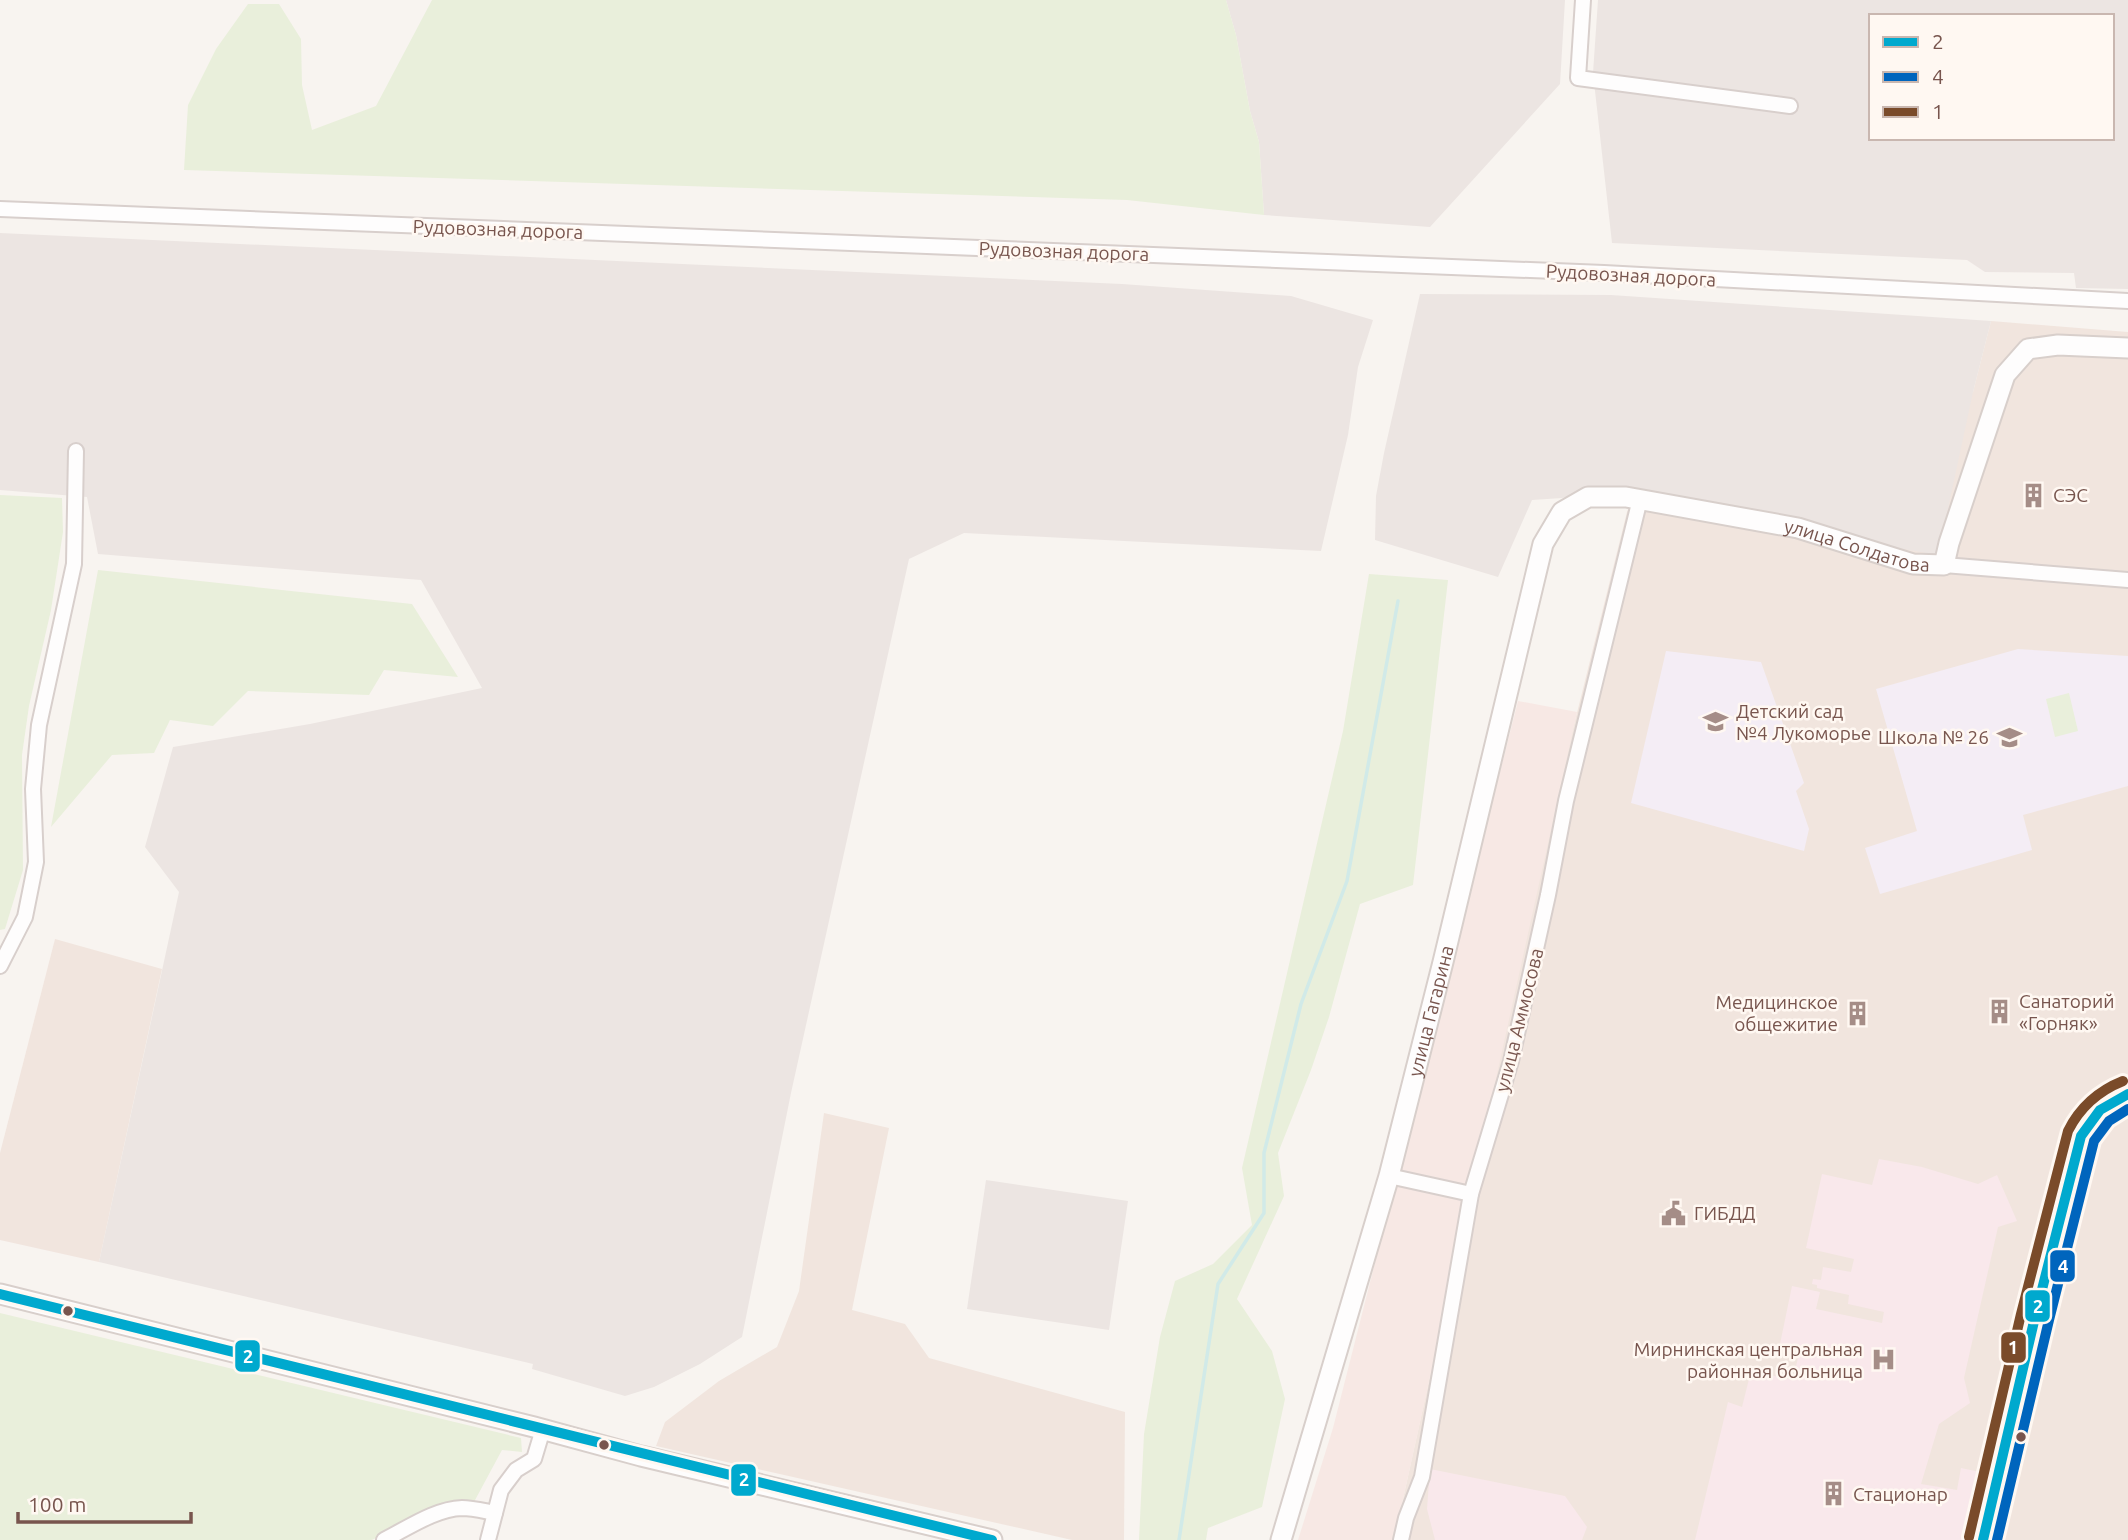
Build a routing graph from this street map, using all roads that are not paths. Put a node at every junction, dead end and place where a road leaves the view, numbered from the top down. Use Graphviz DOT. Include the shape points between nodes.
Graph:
graph roads {
  1 [pos="1583,0"];
  2 [pos="1790,106"];
  3 [pos="0,209"];
  4 [pos="2128,301"];
  5 [pos="2128,348"];
  6 [pos="76,451"];
  7 [pos="1588,496"];
  8 [pos="1640,499"];
  9 [pos="1944,565"];
  10 [pos="2128,580"];
  11 [pos="0,966"];
  12 [pos="2122,1096"];
  13 [pos="1389,1176"];
  14 [pos="1471,1194"];
  15 [pos="0,1294"];
  16 [pos="543,1429"];
  17 [pos="495,1513"];
  18 [pos="384,1540"];
  19 [pos="488,1540"];
  20 [pos="992,1540"];
  21 [pos="1281,1540"];
  22 [pos="1401,1540"];
  23 [pos="1983,1540"];
  1 -- 2 [label="street" via="1578,78"];
  3 -- 4 [label="street, Рудовозная дорога" via="1604,273"];
  5 -- 9 [label="street" via="2058,345 2028,349 2005,374"];
  6 -- 11 [label="street" via="74,564 42,712 33,789 36,862 25,917"];
  7 -- 8 [label="street, улица Солдатова"];
  7 -- 13 [label="street, улица Гагарина" via="1562,512 1543,544"];
  8 -- 9 [label="street, улица Солдатова" via="1798,528 1913,564"];
  8 -- 14 [label="street, улица Аммосова" via="1568,790 1511,1060"];
  9 -- 10 [label="street, улица Солдатова"];
  12 -- 23 [label="street" via="2086,1125 2076,1154"];
  13 -- 14 [label="street"];
  13 -- 21 [label="street, улица Гагарина"];
  14 -- 22 [label="street, улица Аммосова" via="1422,1476"];
  15 -- 16 [label="street"];
  16 -- 17 [label="street" via="534,1459 516,1470 500,1490"];
  16 -- 20 [label="street"];
  17 -- 18 [label="street" via="455,1508"];
  17 -- 19 [label="street"];
}
